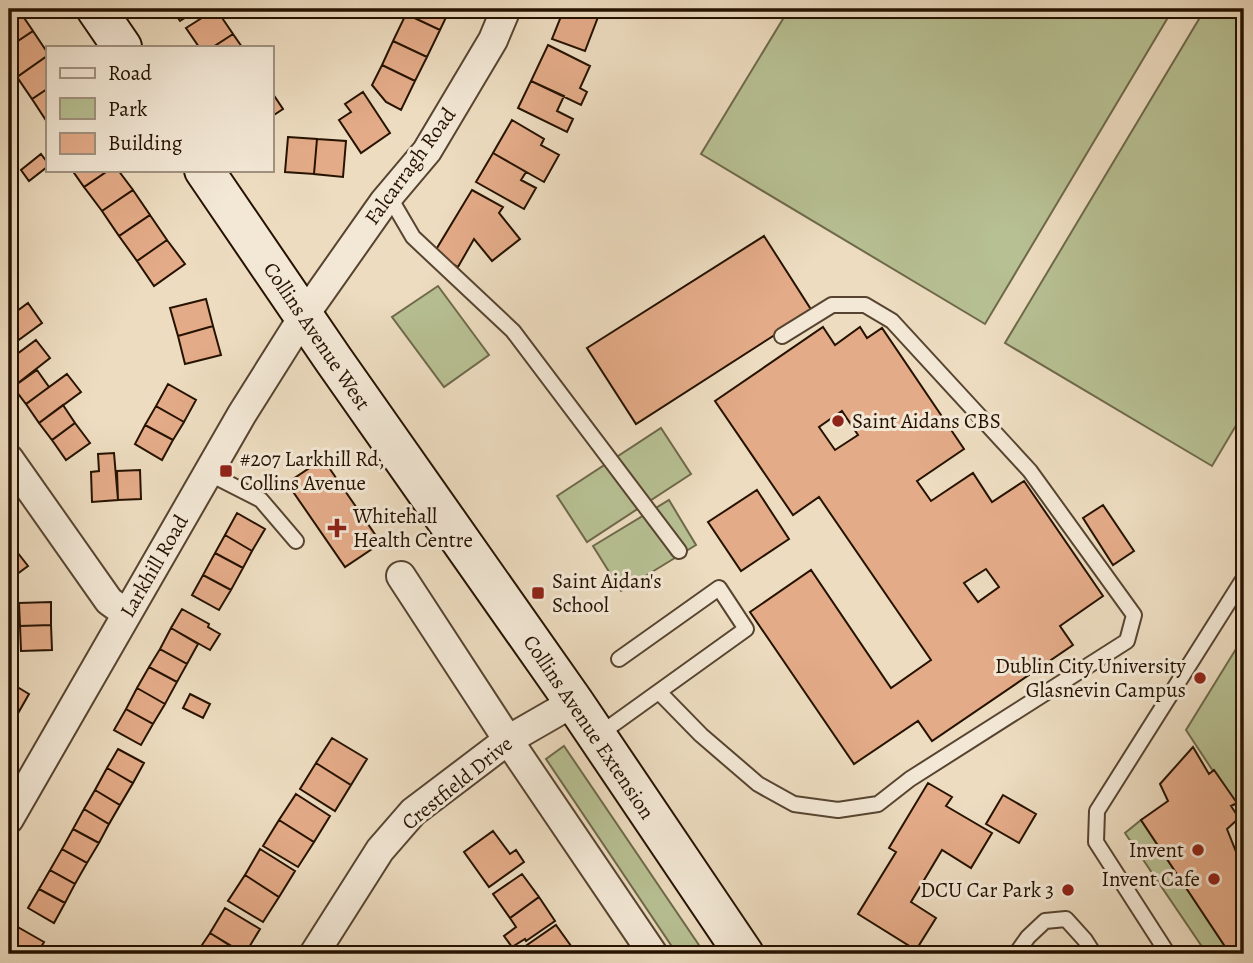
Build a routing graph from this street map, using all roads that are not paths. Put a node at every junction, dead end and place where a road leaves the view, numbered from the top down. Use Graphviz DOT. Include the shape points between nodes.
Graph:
graph roads {
  1 [pos="96,9"];
  2 [pos="506,9"];
  3 [pos="121,46"];
  4 [pos="205,172"];
  5 [pos="389,195"];
  6 [pos="303,317"];
  7 [pos="782,336"];
  8 [pos="9,459"];
  9 [pos="208,473"];
  10 [pos="432,501"];
  11 [pos="296,541"];
  12 [pos="679,551"];
  13 [pos="401,576"];
  14 [pos="1244,578"];
  15 [pos="127,614"];
  16 [pos="619,659"];
  17 [pos="659,692"];
  18 [pos="574,702"];
  19 [pos="597,736"];
  20 [pos="508,740"];
  21 [pos="9,819"];
  22 [pos="314,954"];
  23 [pos="653,954"];
  24 [pos="744,954"];
  25 [pos="1016,954"];
  26 [pos="1094,954"];
  27 [pos="1168,954"];
  1 -- 3 [label="main road"];
  2 -- 5 [label="street, Falcarragh Road" via="493,40 427,151"];
  4 -- 6 [label="main road, Collins Avenue West"];
  5 -- 6 [label="street, Falcarragh Road"];
  5 -- 12 [label="lane" via="413,237 513,331"];
  6 -- 9 [label="street, Larkhill Road"];
  6 -- 10 [label="main road, Collins Avenue West"];
  7 -- 17 [label="lane" via="832,305 865,305 892,321 1030,471 1134,615 1127,641 878,804 838,810 794,804 758,784"];
  8 -- 15 [label="street" via="109,601"];
  9 -- 11 [label="lane" via="261,500"];
  9 -- 15 [label="street, Larkhill Road"];
  10 -- 18 [label="main road, Collins Avenue Extension"];
  13 -- 20 [label="street"];
  14 -- 27 [label="lane" via="1097,811 1096,842"];
  15 -- 21 [label="street, Larkhill Road"];
  16 -- 17 [label="lane" via="719,588 746,629"];
  17 -- 19 [label="lane"];
  18 -- 19 [label="main road, Collins Avenue Extension"];
  18 -- 20 [label="street, Crestfield Drive"];
  19 -- 24 [label="main road, Collins Avenue Extension"];
  20 -- 22 [label="street, Crestfield Drive" via="413,812 380,850"];
  20 -- 23 [label="street"];
  25 -- 26 [label="lane" via="1045,921 1066,919"];
}
